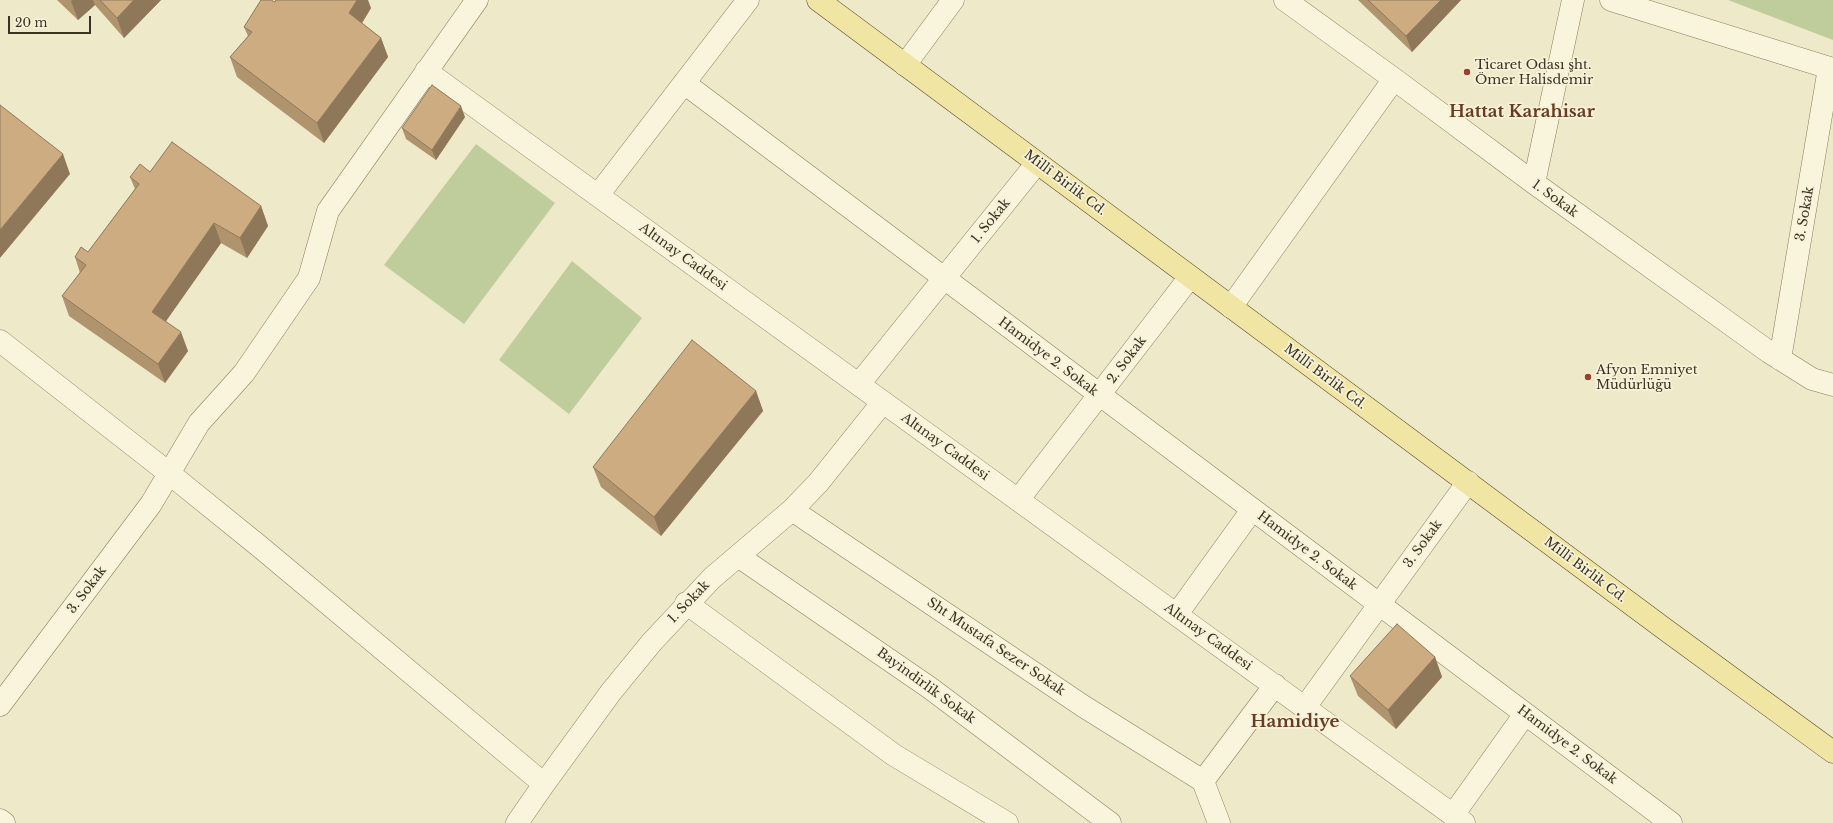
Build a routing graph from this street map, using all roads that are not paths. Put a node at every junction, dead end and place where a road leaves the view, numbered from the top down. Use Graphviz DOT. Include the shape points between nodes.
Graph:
graph roads {
  1 [pos="477,0"];
  2 [pos="748,0"];
  3 [pos="818,0"];
  4 [pos="953,0"];
  5 [pos="1284,0"];
  6 [pos="1573,0"];
  7 [pos="1611,0"];
  8 [pos="905,65"];
  9 [pos="1831,69"];
  10 [pos="426,71"];
  11 [pos="1394,79"];
  12 [pos="684,83"];
  13 [pos="1037,163"];
  14 [pos="1534,183"];
  15 [pos="598,195"];
  16 [pos="1190,277"];
  17 [pos="944,280"];
  18 [pos="1231,306"];
  19 [pos="0,341"];
  20 [pos="1780,359"];
  21 [pos="859,384"];
  22 [pos="1833,385"];
  23 [pos="1099,396"];
  24 [pos="883,402"];
  25 [pos="170,474"];
  26 [pos="1468,482"];
  27 [pos="1018,500"];
  28 [pos="792,510"];
  29 [pos="1252,510"];
  30 [pos="738,556"];
  31 [pos="686,603"];
  32 [pos="1379,605"];
  33 [pos="1176,614"];
  34 [pos="1275,685"];
  35 [pos="0,705"];
  36 [pos="1305,708"];
  37 [pos="1526,714"];
  38 [pos="1833,752"];
  39 [pos="1203,781"];
  40 [pos="544,784"];
  41 [pos="1458,819"];
  42 [pos="0,820"];
  43 [pos="4,823"];
  44 [pos="517,823"];
  45 [pos="1007,823"];
  46 [pos="1110,823"];
  47 [pos="1219,823"];
  48 [pos="1671,823"];
  1 -- 10 [label="street, 3. Sokak"];
  2 -- 12 [label="street"];
  3 -- 8 [label="main road, Millî Birlik Cd."];
  4 -- 8 [label="street"];
  5 -- 11 [label="street, 1. Sokak"];
  6 -- 14 [label="street"];
  7 -- 9 [label="street"];
  8 -- 13 [label="main road, Millî Birlik Cd."];
  9 -- 20 [label="street, 3. Sokak"];
  10 -- 15 [label="street, Altınay Caddesi"];
  10 -- 25 [label="street, 3. Sokak" via="328,211 309,278 244,373 199,423"];
  11 -- 14 [label="street, 1. Sokak"];
  11 -- 18 [label="street"];
  12 -- 15 [label="street"];
  12 -- 17 [label="street, Hamidye 2. Sokak"];
  13 -- 16 [label="main road, Millî Birlik Cd."];
  13 -- 17 [label="street, 1. Sokak"];
  14 -- 20 [label="street, 1. Sokak"];
  15 -- 21 [label="street, Altınay Caddesi"];
  16 -- 18 [label="main road, Millî Birlik Cd."];
  16 -- 23 [label="street, 2. Sokak"];
  17 -- 21 [label="street, 1. Sokak"];
  17 -- 23 [label="street, Hamidye 2. Sokak"];
  18 -- 26 [label="main road, Millî Birlik Cd."];
  19 -- 25 [label="street"];
  20 -- 22 [label="street, 1. Sokak" via="1812,379"];
  21 -- 24 [label="street, Altınay Caddesi"];
  23 -- 27 [label="street, 2. Sokak"];
  23 -- 29 [label="street, Hamidye 2. Sokak"];
  24 -- 27 [label="street, Altınay Caddesi"];
  24 -- 28 [label="street, 1. Sokak" via="818,483"];
  25 -- 35 [label="street, 3. Sokak" via="152,504"];
  25 -- 40 [label="street"];
  26 -- 32 [label="street, 3. Sokak"];
  26 -- 38 [label="main road, Millî Birlik Cd."];
  27 -- 33 [label="street, Altınay Caddesi"];
  28 -- 30 [label="street, 1. Sokak"];
  28 -- 39 [label="street, Sht Mustafa Sezer Sokak" via="1083,706"];
  29 -- 32 [label="street, Hamidye 2. Sokak"];
  29 -- 33 [label="street"];
  30 -- 31 [label="street, 1. Sokak"];
  30 -- 46 [label="street, Bayindirlik Sokak" via="930,688"];
  31 -- 40 [label="street, 1. Sokak" via="611,692"];
  31 -- 45 [label="street" via="894,755"];
  32 -- 36 [label="street, 3. Sokak"];
  32 -- 37 [label="street, Hamidye 2. Sokak"];
  33 -- 34 [label="street, Altınay Caddesi"];
  34 -- 36 [label="street, Altınay Caddesi"];
  34 -- 39 [label="street"];
  36 -- 41 [label="street, Altınay Caddesi"];
  37 -- 41 [label="street"];
  37 -- 48 [label="street, Hamidye 2. Sokak"];
  39 -- 47 [label="street"];
  40 -- 44 [label="street, 1. Sokak"];
  42 -- 43 [label="street"];
}
